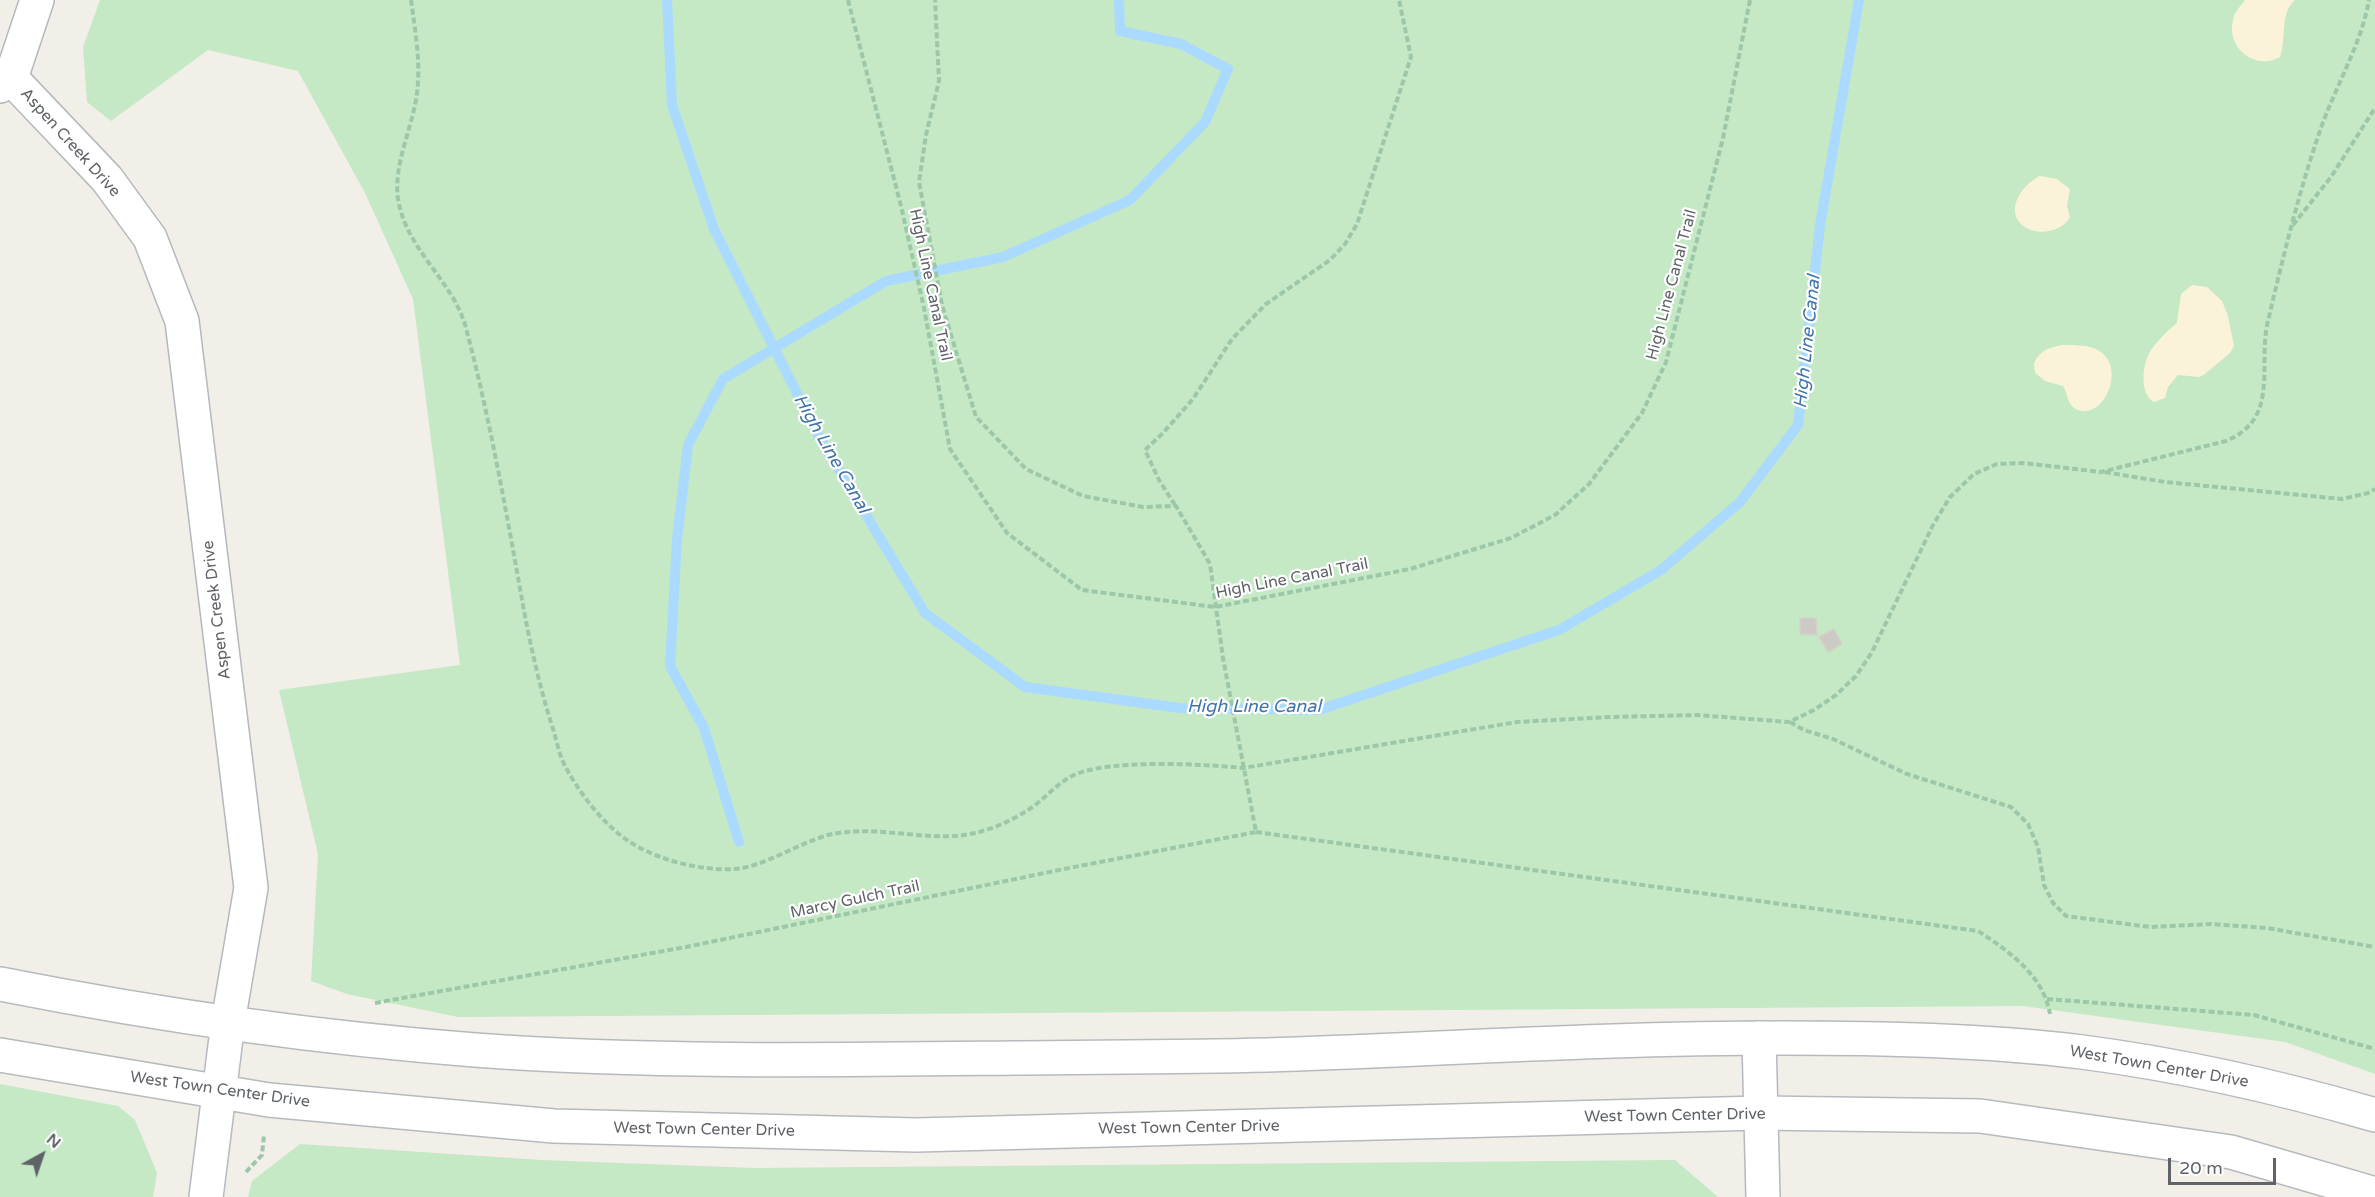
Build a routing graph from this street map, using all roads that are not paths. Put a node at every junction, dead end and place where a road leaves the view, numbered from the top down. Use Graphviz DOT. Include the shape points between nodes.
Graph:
graph roads {
  1 [pos="37,0"];
  2 [pos="5,82"];
  3 [pos="0,984"];
  4 [pos="228,1022"];
  5 [pos="1759,1038"];
  6 [pos="0,1055"];
  7 [pos="219,1092"];
  8 [pos="1760,1113"];
  9 [pos="2375,1115"];
  10 [pos="2375,1194"];
  11 [pos="206,1197"];
  12 [pos="1763,1197"];
  1 -- 2 [label="street"];
  2 -- 4 [label="street, Aspen Creek Drive" via="107,179 150,238 182,321 251,888"];
  3 -- 4 [label="street, West Town Center Drive" via="105,1005"];
  4 -- 5 [label="street, West Town Center Drive" via="478,1050 732,1060 1263,1055 1577,1041"];
  4 -- 7 [label="street, Aspen Creek Drive"];
  5 -- 8 [label="street"];
  5 -- 9 [label="street, West Town Center Drive" via="1879,1038 2057,1050 2245,1080"];
  6 -- 7 [label="street, West Town Center Drive"];
  7 -- 8 [label="street, West Town Center Drive" via="554,1126 904,1134"];
  7 -- 11 [label="street, Aspen Creek Drive"];
  8 -- 10 [label="street, West Town Center Drive" via="1980,1116 2231,1152"];
  8 -- 12 [label="street"];
}
